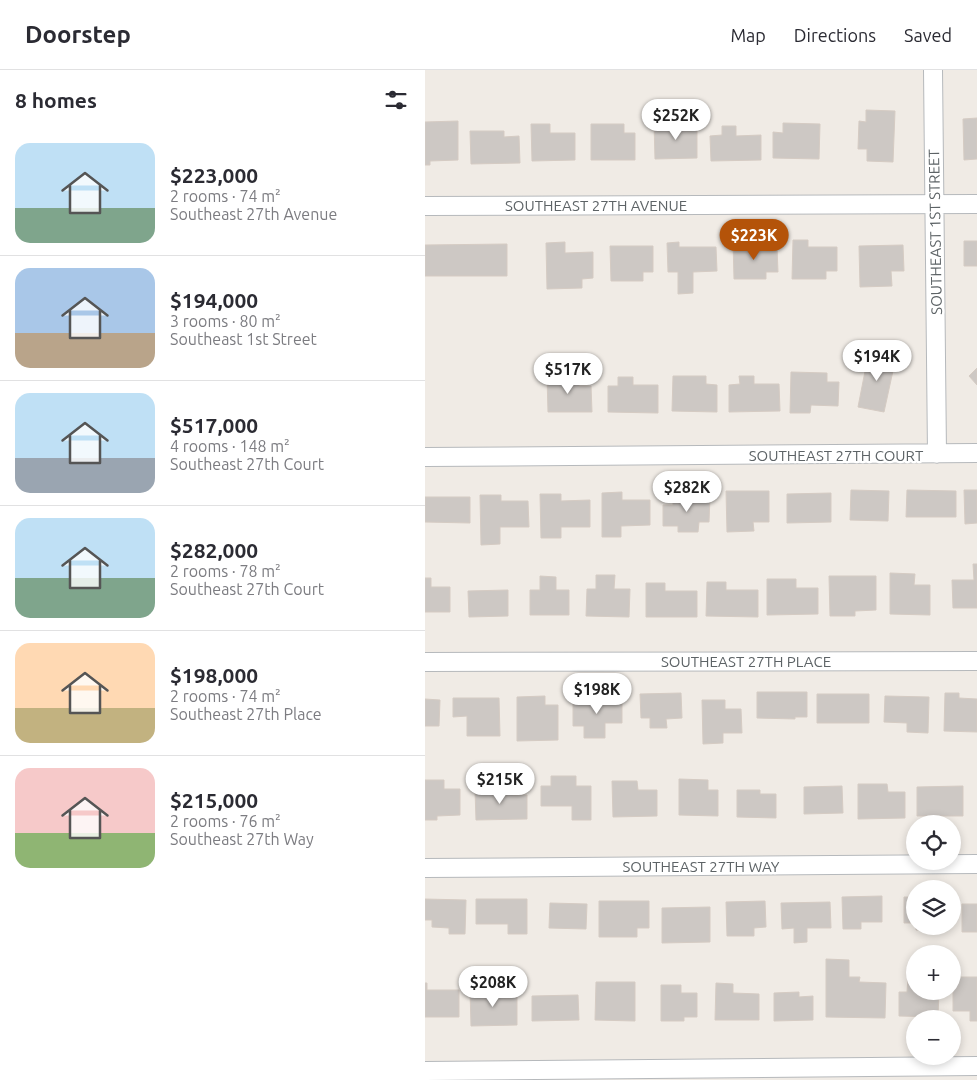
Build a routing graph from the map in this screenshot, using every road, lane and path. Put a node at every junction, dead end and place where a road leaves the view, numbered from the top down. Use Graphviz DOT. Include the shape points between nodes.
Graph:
graph roads {
  1 [pos="933,70"];
  2 [pos="934,203"];
  3 [pos="977,204"];
  4 [pos="425,206"];
  5 [pos="977,453"];
  6 [pos="937,454"];
  7 [pos="425,457"];
  8 [pos="977,661"];
  9 [pos="425,662"];
  10 [pos="977,864"];
  11 [pos="425,868"];
  12 [pos="977,1066"];
  13 [pos="425,1071"];
  1 -- 2 [label="street, SOUTHEAST 1ST STREET"];
  2 -- 3 [label="street, SOUTHEAST 27TH AVENUE"];
  2 -- 4 [label="street, SOUTHEAST 27TH AVENUE"];
  2 -- 6 [label="street, SOUTHEAST 1ST STREET"];
  5 -- 6 [label="street, SOUTHEAST 27TH COURT"];
  6 -- 7 [label="street, SOUTHEAST 27TH COURT"];
  8 -- 9 [label="street, SOUTHEAST 27TH PLACE"];
  10 -- 11 [label="street, SOUTHEAST 27TH WAY"];
  12 -- 13 [label="street"];
}
